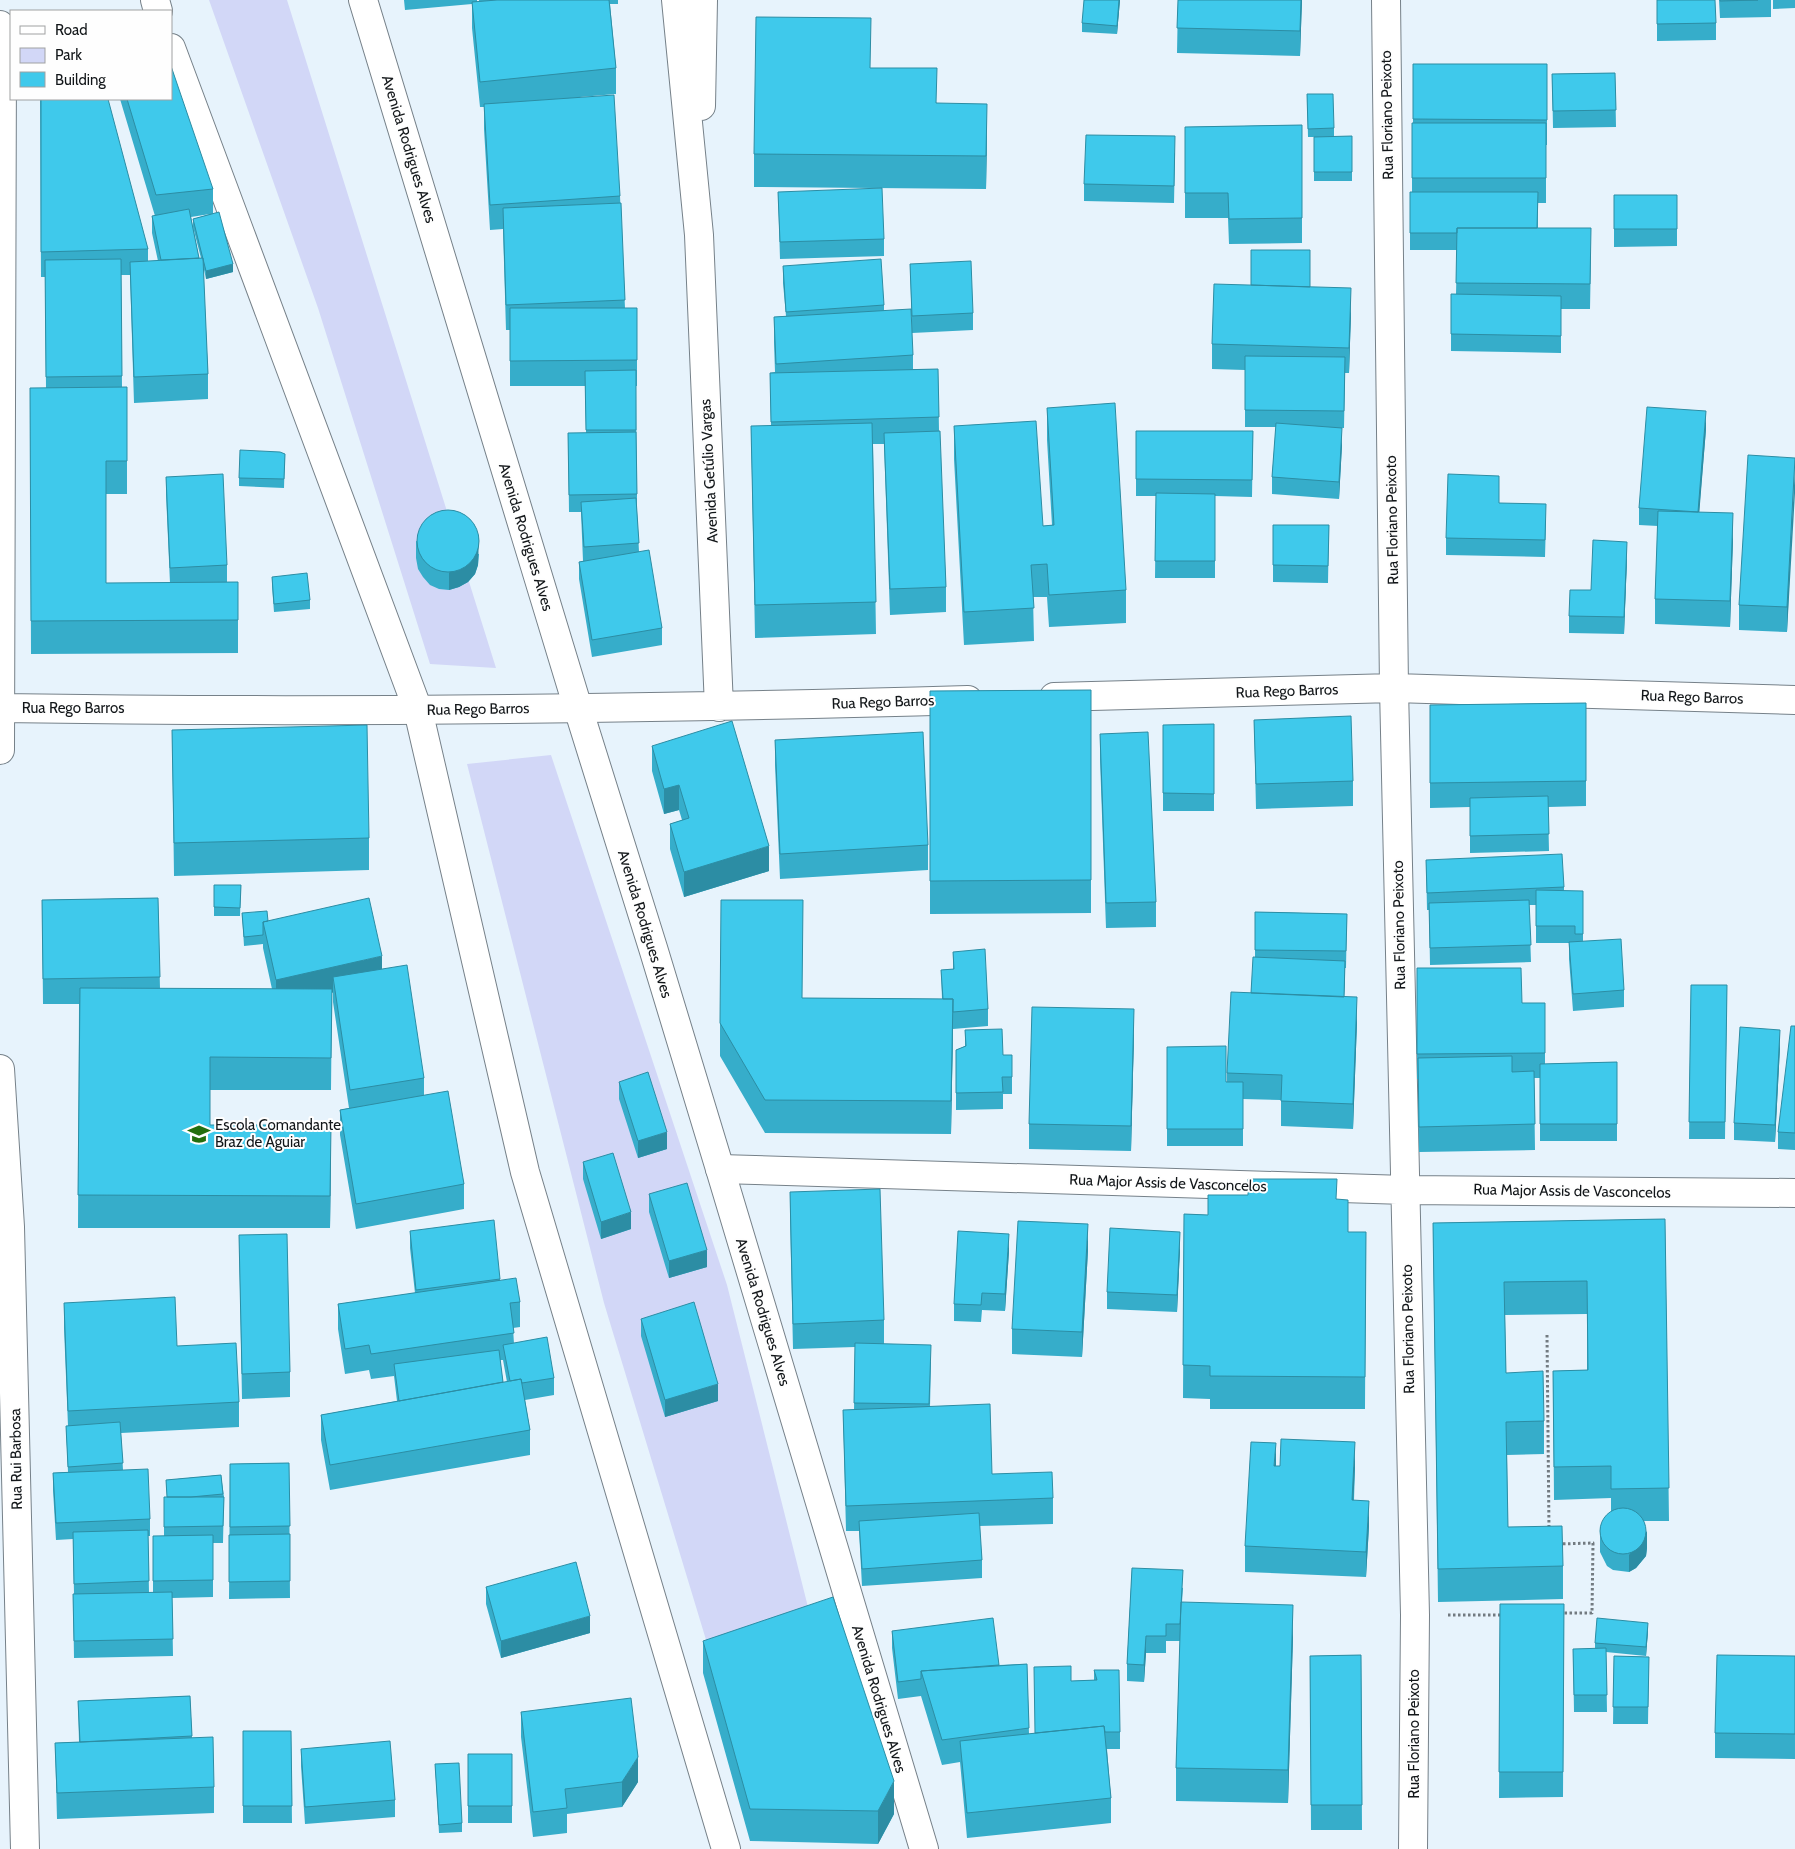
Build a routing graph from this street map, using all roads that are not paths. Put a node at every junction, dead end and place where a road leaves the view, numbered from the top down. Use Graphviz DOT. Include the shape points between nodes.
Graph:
graph roads {
  1 [pos="363,0"];
  2 [pos="676,0"];
  3 [pos="703,0"];
  4 [pos="1386,0"];
  5 [pos="0,25"];
  6 [pos="172,51"];
  7 [pos="4,56"];
  8 [pos="699,235"];
  9 [pos="1394,688"];
  10 [pos="1027,698"];
  11 [pos="997,699"];
  12 [pos="1795,700"];
  13 [pos="720,707"];
  14 [pos="0,708"];
  15 [pos="578,708"];
  16 [pos="418,710"];
  17 [pos="0,750"];
  18 [pos="0,1069"];
  19 [pos="720,1169"];
  20 [pos="1405,1190"];
  21 [pos="1795,1194"];
  22 [pos="5,1227"];
  23 [pos="25,1849"];
  24 [pos="726,1849"];
  25 [pos="924,1849"];
  26 [pos="1413,1849"];
  1 -- 15 [label="street, Avenida Rodrigues Alves"];
  2 -- 8 [label="street, Avenida Getúlio Vargas"];
  3 -- 8 [label="street, Avenida Getúlio Vargas"];
  4 -- 9 [label="street, Rua Floriano Peixoto"];
  5 -- 7 [label="street"];
  6 -- 16 [label="street"];
  7 -- 14 [label="street"];
  8 -- 13 [label="street, Avenida Getúlio Vargas"];
  9 -- 10 [label="street, Rua Rego Barros"];
  9 -- 12 [label="street, Rua Rego Barros"];
  9 -- 20 [label="street, Rua Floriano Peixoto"];
  11 -- 13 [label="street, Rua Rego Barros"];
  13 -- 15 [label="street, Rua Rego Barros"];
  14 -- 16 [label="street, Rua Rego Barros"];
  14 -- 17 [label="street"];
  15 -- 16 [label="street, Rua Rego Barros"];
  15 -- 19 [label="street, Avenida Rodrigues Alves"];
  16 -- 24 [label="street" via="525,1172"];
  18 -- 22 [label="street, Rua Rui Barbosa"];
  19 -- 20 [label="street, Rua Major Assis de Vasconcelos"];
  19 -- 25 [label="street, Avenida Rodrigues Alves"];
  20 -- 21 [label="street, Rua Major Assis de Vasconcelos"];
  20 -- 26 [label="street, Rua Floriano Peixoto" via="1414,1614"];
  22 -- 23 [label="street, Rua Rui Barbosa"];
}
